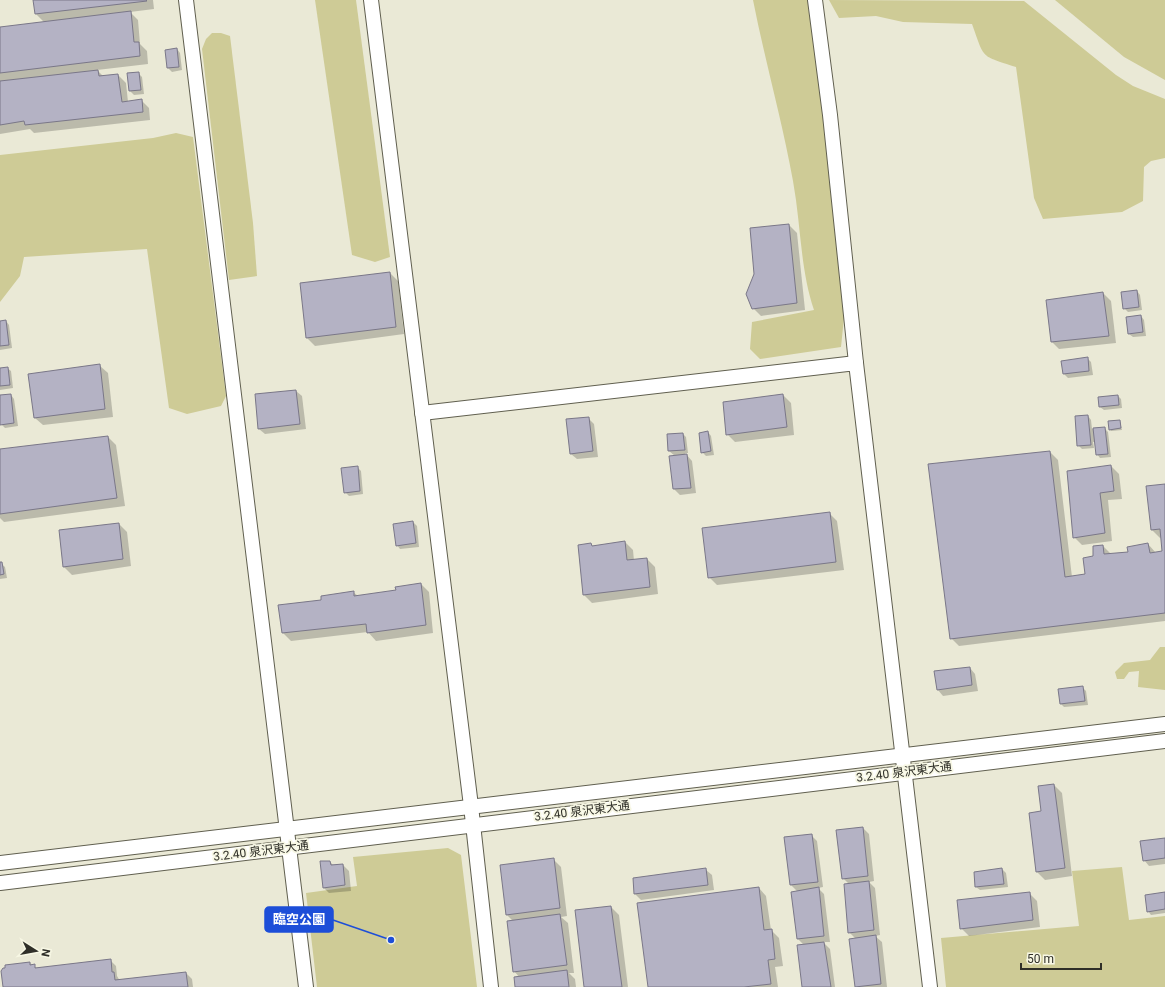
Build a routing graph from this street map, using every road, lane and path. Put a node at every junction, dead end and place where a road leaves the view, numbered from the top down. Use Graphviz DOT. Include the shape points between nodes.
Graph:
graph roads {
  1 [pos="186,0"];
  2 [pos="371,0"];
  3 [pos="815,0"];
  4 [pos="856,363"];
  5 [pos="422,413"];
  6 [pos="1165,724"];
  7 [pos="1165,741"];
  8 [pos="902,756"];
  9 [pos="904,773"];
  10 [pos="471,806"];
  11 [pos="473,825"];
  12 [pos="287,828"];
  13 [pos="289,847"];
  14 [pos="0,863"];
  15 [pos="0,883"];
  16 [pos="306,987"];
  17 [pos="491,987"];
  18 [pos="930,987"];
  1 -- 12 [label="street"];
  2 -- 5 [label="street"];
  3 -- 4 [label="street" via="831,123"];
  4 -- 5 [label="street"];
  4 -- 8 [label="street"];
  5 -- 10 [label="street"];
  6 -- 8 [label="street, 3.2.40 泉沢東大通"];
  7 -- 9 [label="street, 3.2.40 泉沢東大通"];
  8 -- 9 [label="street"];
  8 -- 10 [label="street, 3.2.40 泉沢東大通"];
  9 -- 11 [label="street, 3.2.40 泉沢東大通"];
  9 -- 18 [label="street"];
  10 -- 11 [label="street"];
  10 -- 12 [label="street, 3.2.40 泉沢東大通"];
  11 -- 13 [label="street, 3.2.40 泉沢東大通"];
  11 -- 17 [label="street"];
  12 -- 13 [label="street"];
  12 -- 14 [label="street, 3.2.40 泉沢東大通"];
  13 -- 15 [label="street, 3.2.40 泉沢東大通"];
  13 -- 16 [label="street"];
}
